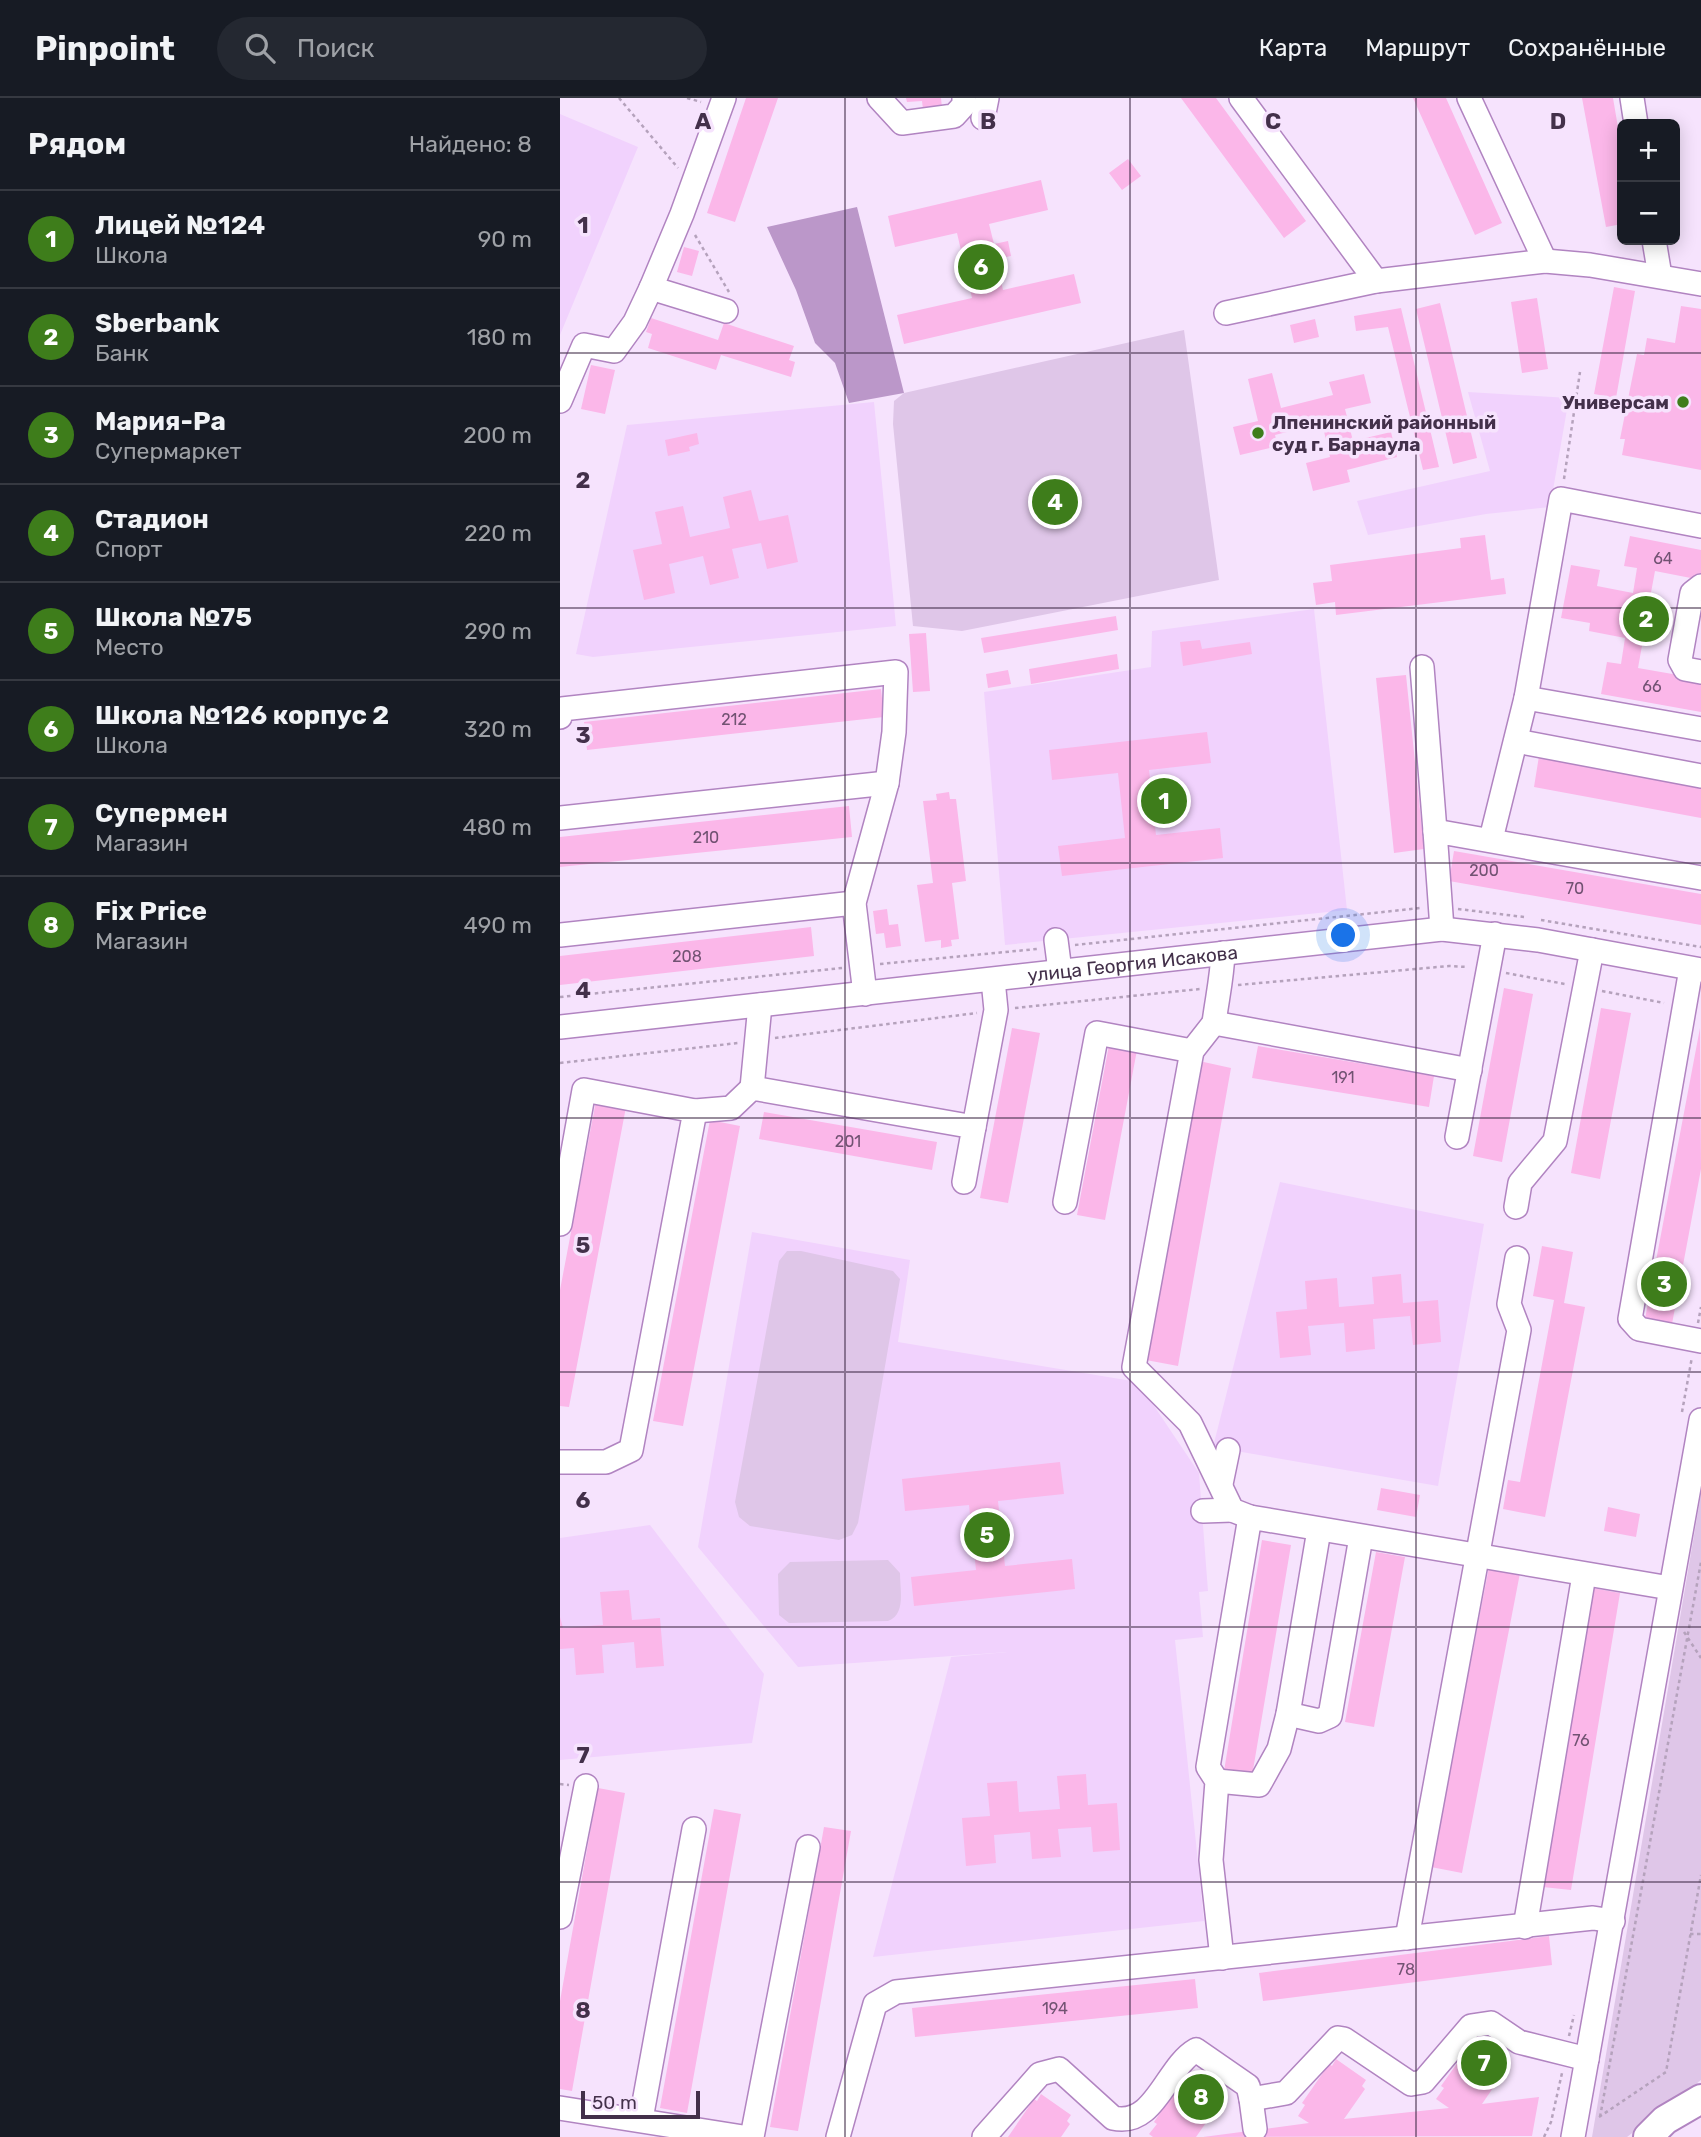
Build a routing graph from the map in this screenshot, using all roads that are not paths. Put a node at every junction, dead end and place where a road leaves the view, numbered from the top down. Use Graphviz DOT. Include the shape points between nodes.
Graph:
graph roads {
  1 [pos="724,98"];
  2 [pos="879,98"];
  3 [pos="964,98"];
  4 [pos="1241,98"];
  5 [pos="1469,98"];
  6 [pos="1632,98"];
  7 [pos="1635,119"];
  8 [pos="1655,245"];
  9 [pos="1545,261"];
  10 [pos="1660,276"];
  11 [pos="1376,281"];
  12 [pos="1701,284"];
  13 [pos="651,288"];
  14 [pos="728,302"];
  15 [pos="1226,313"];
  16 [pos="560,401"];
  17 [pos="1701,526"];
  18 [pos="1701,586"];
  19 [pos="1422,667"];
  20 [pos="1701,672"];
  21 [pos="1525,698"];
  22 [pos="560,717"];
  23 [pos="1701,729"];
  24 [pos="1516,741"];
  25 [pos="1701,776"];
  26 [pos="887,783"];
  27 [pos="560,818"];
  28 [pos="1436,831"];
  29 [pos="1491,839"];
  30 [pos="1701,878"];
  31 [pos="853,903"];
  32 [pos="1442,929"];
  33 [pos="560,934"];
  34 [pos="1495,934"];
  35 [pos="1056,940"];
  36 [pos="1592,950"];
  37 [pos="1223,953"];
  38 [pos="1696,970"];
  39 [pos="1060,971"];
  40 [pos="993,980"];
  41 [pos="865,994"];
  42 [pos="760,1005"];
  43 [pos="1214,1023"];
  44 [pos="560,1027"];
  45 [pos="1192,1051"];
  46 [pos="1470,1070"];
  47 [pos="752,1088"];
  48 [pos="695,1111"];
  49 [pos="974,1127"];
  50 [pos="1457,1137"];
  51 [pos="964,1182"];
  52 [pos="1065,1202"];
  53 [pos="1516,1207"];
  54 [pos="560,1224"];
  55 [pos="1517,1258"];
  56 [pos="1701,1341"];
  57 [pos="1701,1420"];
  58 [pos="1228,1450"];
  59 [pos="560,1462"];
  60 [pos="1220,1484"];
  61 [pos="1203,1511"];
  62 [pos="1241,1513"];
  63 [pos="1320,1530"];
  64 [pos="1361,1537"];
  65 [pos="1475,1557"];
  66 [pos="1584,1574"];
  67 [pos="1671,1588"];
  68 [pos="1288,1714"];
  69 [pos="1217,1781"];
  70 [pos="586,1786"];
  71 [pos="694,1829"];
  72 [pos="808,1847"];
  73 [pos="560,1917"];
  74 [pos="1612,1921"];
  75 [pos="1524,1927"];
  76 [pos="1407,1938"];
  77 [pos="1222,1958"];
  78 [pos="1587,2059"];
  79 [pos="1251,2099"];
  80 [pos="1701,2099"];
  81 [pos="560,2108"];
  82 [pos="641,2119"];
  83 [pos="1255,2129"];
  84 [pos="743,2137"];
  85 [pos="752,2137"];
  86 [pos="838,2137"];
  87 [pos="984,2137"];
  88 [pos="1573,2137"];
  89 [pos="1648,2137"];
  1 -- 13 [label="street"];
  2 -- 3 [label="street" via="902,122 954,116"];
  4 -- 11 [label="street"];
  5 -- 9 [label="street"];
  6 -- 7 [label="street"];
  8 -- 10 [label="street"];
  9 -- 10 [label="street"];
  9 -- 11 [label="street"];
  10 -- 12 [label="street"];
  11 -- 15 [label="street"];
  13 -- 14 [label="street"];
  13 -- 16 [label="street" via="614,351 584,345"];
  17 -- 21 [label="street" via="1561,499"];
  18 -- 20 [label="street" via="1692,593 1680,660 1685,669"];
  19 -- 28 [label="street"];
  21 -- 23 [label="street"];
  21 -- 24 [label="street"];
  22 -- 26 [label="street" via="562,709 896,673"];
  24 -- 25 [label="street"];
  24 -- 29 [label="street"];
  26 -- 27 [label="street"];
  26 -- 31 [label="street"];
  28 -- 29 [label="street"];
  28 -- 32 [label="street"];
  29 -- 30 [label="street"];
  31 -- 33 [label="street"];
  31 -- 41 [label="street"];
  32 -- 34 [label="street, улица Георгия Исакова"];
  32 -- 37 [label="street, улица Георгия Исакова"];
  34 -- 36 [label="street, улица Георгия Исакова"];
  34 -- 46 [label="street"];
  35 -- 39 [label="street"];
  36 -- 38 [label="street, улица Георгия Исакова"];
  36 -- 53 [label="street" via="1555,1141 1520,1183"];
  37 -- 39 [label="street, улица Георгия Исакова"];
  37 -- 43 [label="street"];
  38 -- 56 [label="street" via="1685,1007 1630,1319 1639,1329"];
  39 -- 40 [label="street, улица Георгия Исакова"];
  40 -- 41 [label="street, улица Георгия Исакова"];
  40 -- 49 [label="street" via="996,1010"];
  41 -- 42 [label="street, улица Георгия Исакова"];
  42 -- 44 [label="street, улица Георгия Исакова"];
  42 -- 47 [label="street"];
  43 -- 45 [label="street"];
  43 -- 46 [label="street"];
  45 -- 52 [label="street" via="1097,1033"];
  45 -- 60 [label="street" via="1134,1367 1190,1423"];
  46 -- 50 [label="street"];
  47 -- 48 [label="street" via="731,1108"];
  47 -- 49 [label="street"];
  48 -- 54 [label="street" via="584,1090"];
  48 -- 59 [label="street" via="631,1450 606,1462"];
  49 -- 51 [label="street"];
  55 -- 65 [label="street" via="1509,1304 1519,1330"];
  57 -- 67 [label="street"];
  58 -- 60 [label="street"];
  60 -- 62 [label="street"];
  61 -- 62 [label="street"];
  62 -- 63 [label="street"];
  62 -- 69 [label="street" via="1208,1767"];
  63 -- 64 [label="street"];
  63 -- 68 [label="street"];
  64 -- 65 [label="street"];
  64 -- 68 [label="street" via="1330,1716 1319,1721"];
  65 -- 66 [label="street"];
  65 -- 76 [label="street"];
  66 -- 67 [label="street"];
  66 -- 75 [label="street"];
  67 -- 74 [label="street"];
  68 -- 69 [label="street" via="1279,1749 1259,1785"];
  69 -- 77 [label="street" via="1211,1860"];
  70 -- 73 [label="street"];
  71 -- 82 [label="street"];
  72 -- 85 [label="street"];
  74 -- 75 [label="street"];
  74 -- 78 [label="street"];
  75 -- 76 [label="street"];
  76 -- 77 [label="street"];
  77 -- 86 [label="street" via="896,1992 875,2004"];
  78 -- 79 [label="street" via="1519,2042 1491,2023 1480,2022 1471,2026 1423,2082 1410,2084 1338,2038 1286,2093"];
  78 -- 88 [label="street"];
  79 -- 83 [label="street"];
  79 -- 87 [label="street" via="1248,2086 1200,2050 1191,2052 1145,2111 1125,2120 1113,2118 1059,2069 1049,2069"];
  80 -- 89 [label="main road" via="1665,2120"];
  81 -- 82 [label="street"];
  82 -- 84 [label="street"];
}
